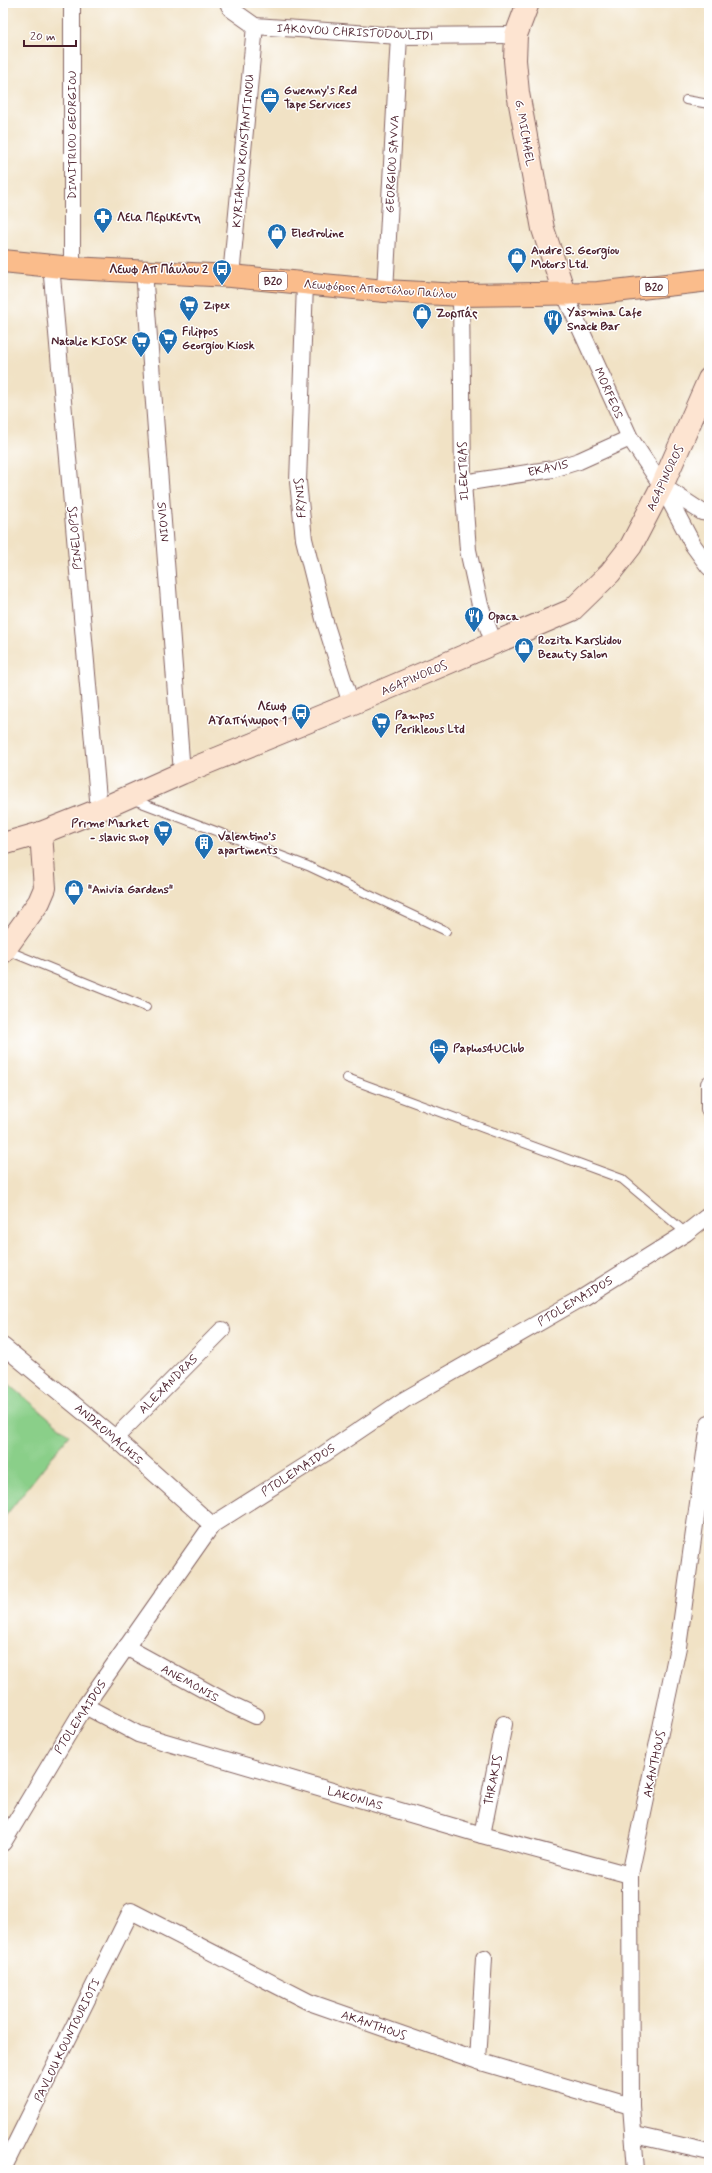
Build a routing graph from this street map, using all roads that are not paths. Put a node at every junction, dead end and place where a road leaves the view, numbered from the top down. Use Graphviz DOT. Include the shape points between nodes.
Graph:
graph roads {
  1 [pos="72,3"];
  2 [pos="228,3"];
  3 [pos="528,3"];
  4 [pos="255,26"];
  5 [pos="516,35"];
  6 [pos="399,36"];
  7 [pos="686,100"];
  8 [pos="709,104"];
  9 [pos="3,261"];
  10 [pos="51,265"];
  11 [pos="72,268"];
  12 [pos="144,271"];
  13 [pos="231,276"];
  14 [pos="709,280"];
  15 [pos="305,284"];
  16 [pos="385,291"];
  17 [pos="554,294"];
  18 [pos="461,295"];
  19 [pos="709,380"];
  20 [pos="630,438"];
  21 [pos="463,483"];
  22 [pos="662,486"];
  23 [pos="709,513"];
  24 [pos="709,567"];
  25 [pos="494,644"];
  26 [pos="351,704"];
  27 [pos="182,773"];
  28 [pos="127,798"];
  29 [pos="99,810"];
  30 [pos="41,833"];
  31 [pos="3,844"];
  32 [pos="446,931"];
  33 [pos="4,951"];
  34 [pos="146,1007"];
  35 [pos="347,1078"];
  36 [pos="709,1084"];
  37 [pos="709,1109"];
  38 [pos="709,1215"];
  39 [pos="686,1233"];
  40 [pos="222,1330"];
  41 [pos="3,1346"];
  42 [pos="709,1432"];
  43 [pos="115,1438"];
  44 [pos="212,1525"];
  45 [pos="126,1647"];
  46 [pos="85,1706"];
  47 [pos="256,1716"];
  48 [pos="504,1724"];
  49 [pos="482,1835"];
  50 [pos="3,1843"];
  51 [pos="630,1875"];
  52 [pos="131,1911"];
  53 [pos="484,1958"];
  54 [pos="478,2061"];
  55 [pos="631,2106"];
  56 [pos="635,2135"];
  57 [pos="708,2147"];
  58 [pos="3,2168"];
  59 [pos="636,2170"];
  1 -- 11 [label="street, DIMITRIOU GEORGIOU"];
  2 -- 4 [label="street" via="231,9"];
  3 -- 5 [label="main road, G. MICHAEL"];
  4 -- 6 [label="street, IAKOVOU CHRISTODOULIDI"];
  4 -- 13 [label="street, KYRIAKOU KONSTANTINOU"];
  5 -- 6 [label="street, IAKOVOU CHRISTODOULIDI"];
  5 -- 17 [label="main road, G. MICHAEL" via="518,93"];
  6 -- 16 [label="street, GEORGIOU SAVVA"];
  7 -- 8 [label="lane"];
  9 -- 10 [label="main road, Λεωφόρος Αποστόλου Παύλου / B20"];
  10 -- 11 [label="main road, Λεωφόρος Αποστόλου Παύλου / B20"];
  10 -- 29 [label="street, PINELOPIS"];
  11 -- 12 [label="main road, Λεωφόρος Αποστόλου Παύλου / B20"];
  12 -- 13 [label="main road, Λεωφόρος Αποστόλου Παύλου / B20"];
  12 -- 27 [label="street, NIOVIS"];
  13 -- 15 [label="main road, Λεωφόρος Αποστόλου Παύλου / B20"];
  14 -- 17 [label="main road, Λεωφόρος Αποστόλου Παύλου / B20" via="598,293"];
  15 -- 16 [label="main road, Λεωφόρος Αποστόλου Παύλου / B20"];
  15 -- 26 [label="street, FRYNIS" via="298,482 304,539 324,619"];
  16 -- 18 [label="main road, Λεωφόρος Αποστόλου Παύλου / B20"];
  17 -- 18 [label="main road, Λεωφόρος Αποστόλου Παύλου / B20"];
  17 -- 20 [label="street, MORFEOS"];
  18 -- 21 [label="street, ILEKTRAS"];
  19 -- 22 [label="main road, AGAPINOROS"];
  20 -- 21 [label="street, EKAVIS" via="579,461 554,469"];
  20 -- 22 [label="street, MORFEOS"];
  21 -- 25 [label="street, ILEKTRAS" via="468,550 480,605"];
  22 -- 23 [label="street" via="702,512"];
  22 -- 24 [label="street, MORFEOS" via="693,545"];
  22 -- 25 [label="main road, AGAPINOROS" via="631,546 593,592 572,610"];
  25 -- 26 [label="main road, AGAPINOROS"];
  26 -- 27 [label="main road, AGAPINOROS"];
  27 -- 28 [label="main road, AGAPINOROS"];
  28 -- 29 [label="main road, AGAPINOROS"];
  28 -- 32 [label="lane" via="308,866"];
  29 -- 30 [label="main road, AGAPINOROS"];
  30 -- 31 [label="main road, AGAPINOROS"];
  30 -- 33 [label="main road" via="45,888 39,902"];
  33 -- 34 [label="lane"];
  35 -- 39 [label="lane" via="622,1180"];
  36 -- 37 [label="street"];
  38 -- 39 [label="street, PTOLEMAIDOS"];
  39 -- 44 [label="street, PTOLEMAIDOS" via="582,1298 404,1400"];
  40 -- 43 [label="street, ALEXANDRAS"];
  41 -- 43 [label="street, ANDROMACHIS"];
  42 -- 51 [label="street, AKANTHOUS" via="678,1647"];
  43 -- 44 [label="street, ANDROMACHIS"];
  44 -- 45 [label="street, PTOLEMAIDOS"];
  45 -- 46 [label="street, PTOLEMAIDOS"];
  45 -- 47 [label="street, ANEMONIS"];
  46 -- 49 [label="street, LAKONIAS" via="138,1734"];
  46 -- 50 [label="street, PTOLEMAIDOS"];
  48 -- 49 [label="street, THRAKIS"];
  49 -- 51 [label="street, LAKONIAS"];
  51 -- 55 [label="street, AKANTHOUS"];
  52 -- 54 [label="street, AKANTHOUS" via="310,2002"];
  52 -- 58 [label="street, PAVLOU KOUNTOURIOTI"];
  53 -- 54 [label="street"];
  54 -- 55 [label="street, AKANTHOUS"];
  55 -- 56 [label="street, AKANTHOUS"];
  56 -- 57 [label="street"];
  56 -- 59 [label="street, AKANTHOUS"];
}
